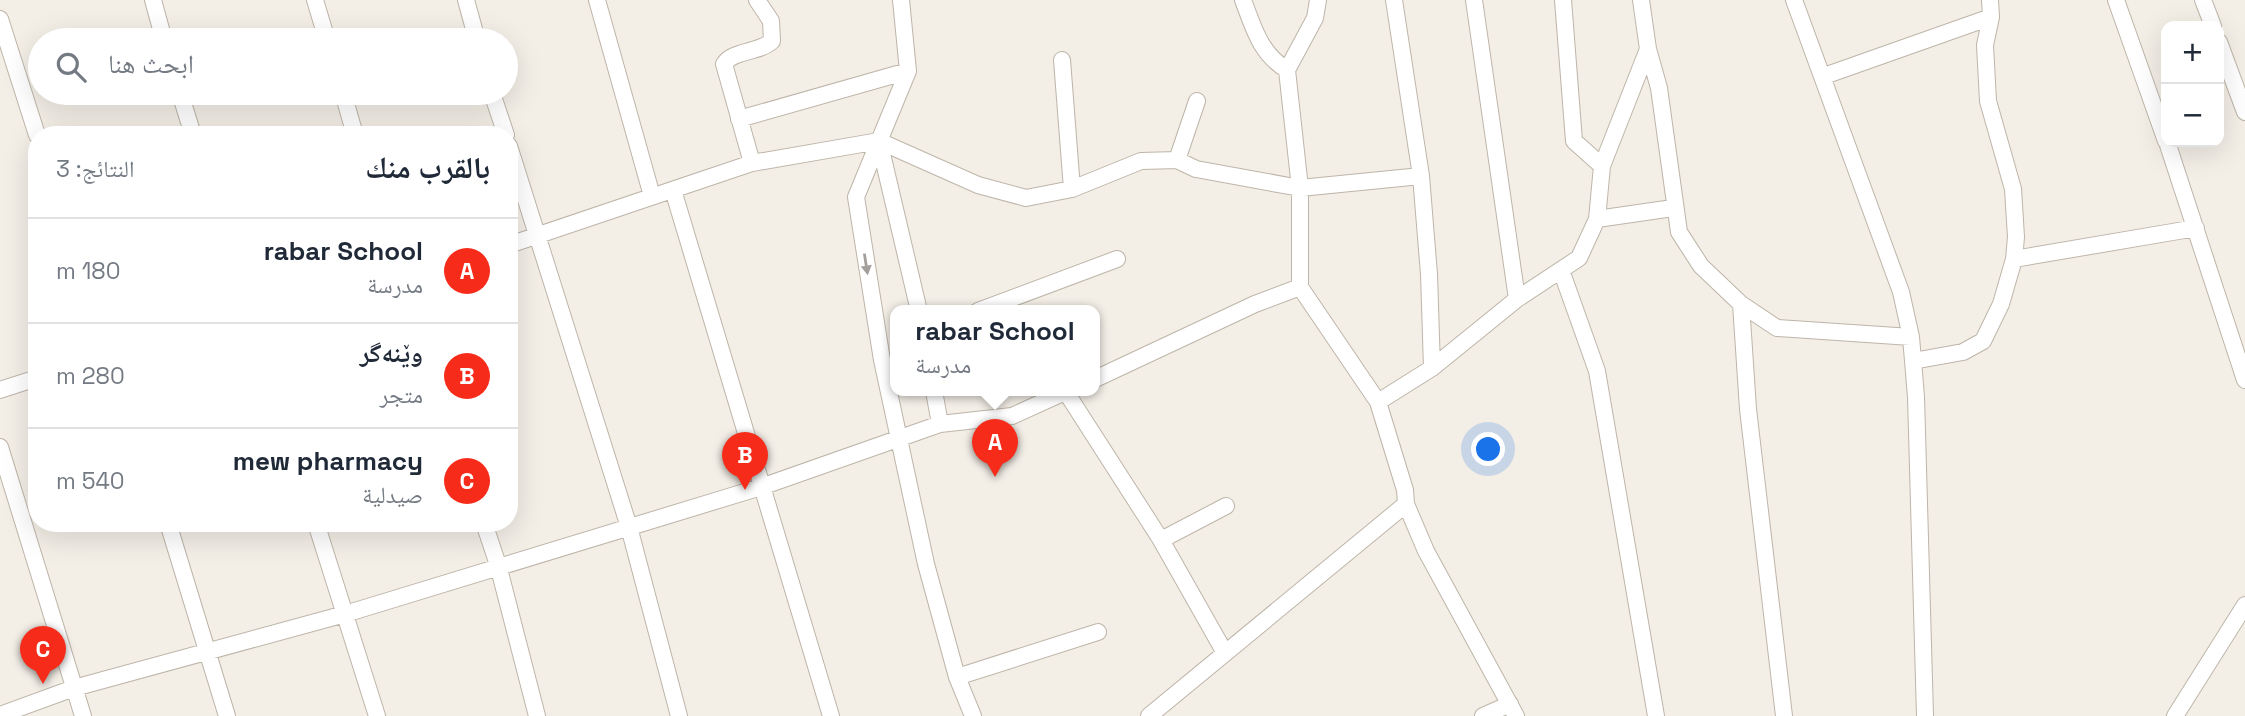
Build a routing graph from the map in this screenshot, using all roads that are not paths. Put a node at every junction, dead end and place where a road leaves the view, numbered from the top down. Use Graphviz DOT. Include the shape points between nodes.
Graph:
graph roads {
  1 [pos="153,0"];
  2 [pos="315,0"];
  3 [pos="466,0"];
  4 [pos="597,0"];
  5 [pos="758,0"];
  6 [pos="901,0"];
  7 [pos="1243,0"];
  8 [pos="1318,0"];
  9 [pos="1394,0"];
  10 [pos="1474,0"];
  11 [pos="1563,0"];
  12 [pos="1641,0"];
  13 [pos="1794,0"];
  14 [pos="2116,0"];
  15 [pos="2203,0"];
  16 [pos="1990,8"];
  17 [pos="0,19"];
  18 [pos="2211,21"];
  19 [pos="161,28"];
  20 [pos="323,28"];
  21 [pos="474,28"];
  22 [pos="1647,49"];
  23 [pos="2224,55"];
  24 [pos="1062,60"];
  25 [pos="1287,70"];
  26 [pos="908,71"];
  27 [pos="1824,76"];
  28 [pos="1197,101"];
  29 [pos="184,105"];
  30 [pos="346,105"];
  31 [pos="496,105"];
  32 [pos="2245,112"];
  33 [pos="739,119"];
  34 [pos="34,126"];
  35 [pos="190,126"];
  36 [pos="352,126"];
  37 [pos="503,126"];
  38 [pos="2161,127"];
  39 [pos="879,141"];
  40 [pos="2168,147"];
  41 [pos="1177,160"];
  42 [pos="752,163"];
  43 [pos="1602,166"];
  44 [pos="518,173"];
  45 [pos="1421,176"];
  46 [pos="1300,188"];
  47 [pos="1072,189"];
  48 [pos="673,190"];
  49 [pos="652,196"];
  50 [pos="1673,208"];
  51 [pos="1597,219"];
  52 [pos="2196,228"];
  53 [pos="539,236"];
  54 [pos="518,242"];
  55 [pos="1117,259"];
  56 [pos="2014,259"];
  57 [pos="1561,270"];
  58 [pos="1300,287"];
  59 [pos="1517,299"];
  60 [pos="1741,304"];
  61 [pos="918,305"];
  62 [pos="994,305"];
  63 [pos="1911,337"];
  64 [pos="1913,361"];
  65 [pos="1432,368"];
  66 [pos="1100,377"];
  67 [pos="2245,380"];
  68 [pos="28,381"];
  69 [pos="0,390"];
  70 [pos="935,396"];
  71 [pos="1058,396"];
  72 [pos="1070,396"];
  73 [pos="1378,402"];
  74 [pos="940,425"];
  75 [pos="900,439"];
  76 [pos="0,447"];
  77 [pos="761,487"];
  78 [pos="1406,504"];
  79 [pos="1226,506"];
  80 [pos="629,527"];
  81 [pos="171,532"];
  82 [pos="319,532"];
  83 [pos="487,532"];
  84 [pos="1161,540"];
  85 [pos="498,565"];
  86 [pos="2245,605"];
  87 [pos="345,614"];
  88 [pos="1098,632"];
  89 [pos="207,653"];
  90 [pos="1225,653"];
  91 [pos="957,677"];
  92 [pos="74,688"];
  93 [pos="1513,710"];
  94 [pos="0,715"];
  95 [pos="83,716"];
  96 [pos="228,716"];
  97 [pos="377,716"];
  98 [pos="537,716"];
  99 [pos="679,716"];
  100 [pos="831,716"];
  101 [pos="973,716"];
  102 [pos="1149,716"];
  103 [pos="1483,716"];
  104 [pos="1656,716"];
  105 [pos="1784,716"];
  106 [pos="1925,716"];
  107 [pos="2175,716"];
  1 -- 19 [label="street"];
  2 -- 20 [label="street"];
  3 -- 21 [label="street"];
  4 -- 49 [label="street"];
  5 -- 33 [label="street" via="771,21 772,41 730,57 724,64"];
  6 -- 26 [label="street"];
  7 -- 25 [label="street" via="1259,44 1271,60"];
  8 -- 25 [label="street" via="1315,18"];
  9 -- 45 [label="street"];
  10 -- 59 [label="street"];
  11 -- 43 [label="street" via="1574,141"];
  12 -- 22 [label="street"];
  13 -- 27 [label="street"];
  14 -- 38 [label="street"];
  15 -- 18 [label="street"];
  16 -- 27 [label="street"];
  16 -- 56 [label="street" via="1985,45 1988,102 2012,189"];
  17 -- 34 [label="street"];
  22 -- 43 [label="street"];
  22 -- 50 [label="street" via="1659,88"];
  23 -- 32 [label="street"];
  24 -- 47 [label="street"];
  25 -- 46 [label="street"];
  26 -- 33 [label="street"];
  26 -- 39 [label="street"];
  27 -- 63 [label="street" via="1854,171 1901,292"];
  28 -- 41 [label="street"];
  29 -- 35 [label="street"];
  30 -- 36 [label="street"];
  31 -- 37 [label="street"];
  33 -- 42 [label="street"];
  39 -- 42 [label="street"];
  39 -- 47 [label="street" via="1006,194 1040,197"];
  39 -- 61 [label="street"];
  39 -- 75 [label="street, one-way" via="856,197 881,360"];
  40 -- 52 [label="street"];
  41 -- 46 [label="street" via="1196,169"];
  41 -- 47 [label="street" via="1141,161"];
  42 -- 48 [label="street"];
  43 -- 51 [label="street"];
  44 -- 53 [label="street"];
  45 -- 46 [label="street"];
  45 -- 65 [label="street"];
  46 -- 58 [label="street"];
  48 -- 49 [label="street"];
  48 -- 77 [label="street"];
  49 -- 53 [label="street"];
  50 -- 51 [label="street"];
  50 -- 60 [label="street" via="1679,232 1701,266"];
  51 -- 57 [label="street" via="1579,258"];
  52 -- 56 [label="street"];
  52 -- 67 [label="street"];
  53 -- 54 [label="street"];
  53 -- 80 [label="street"];
  55 -- 62 [label="street"];
  56 -- 64 [label="street" via="2001,304 1983,341 1963,352"];
  57 -- 59 [label="street"];
  57 -- 104 [label="street" via="1597,372"];
  58 -- 66 [label="street"];
  58 -- 73 [label="street"];
  59 -- 65 [label="street"];
  60 -- 63 [label="street" via="1777,328"];
  60 -- 105 [label="street" via="1749,421"];
  63 -- 64 [label="street"];
  64 -- 106 [label="street"];
  65 -- 73 [label="street"];
  68 -- 69 [label="street"];
  70 -- 74 [label="street"];
  71 -- 74 [label="street" via="1012,416"];
  72 -- 84 [label="street"];
  73 -- 78 [label="street"];
  74 -- 75 [label="street"];
  75 -- 77 [label="street"];
  75 -- 91 [label="street" via="926,564"];
  76 -- 92 [label="street"];
  77 -- 80 [label="street"];
  77 -- 100 [label="street"];
  78 -- 90 [label="street"];
  78 -- 93 [label="street" via="1426,551"];
  79 -- 84 [label="street"];
  80 -- 85 [label="street"];
  80 -- 99 [label="street"];
  81 -- 89 [label="street"];
  82 -- 87 [label="street"];
  83 -- 85 [label="street"];
  84 -- 90 [label="street"];
  85 -- 87 [label="street"];
  85 -- 98 [label="street"];
  86 -- 107 [label="street"];
  87 -- 89 [label="street"];
  87 -- 97 [label="street"];
  88 -- 91 [label="street"];
  89 -- 92 [label="street"];
  89 -- 96 [label="street"];
  90 -- 102 [label="street"];
  91 -- 101 [label="street"];
  92 -- 94 [label="street"];
  92 -- 95 [label="street"];
  93 -- 103 [label="street"];
}
